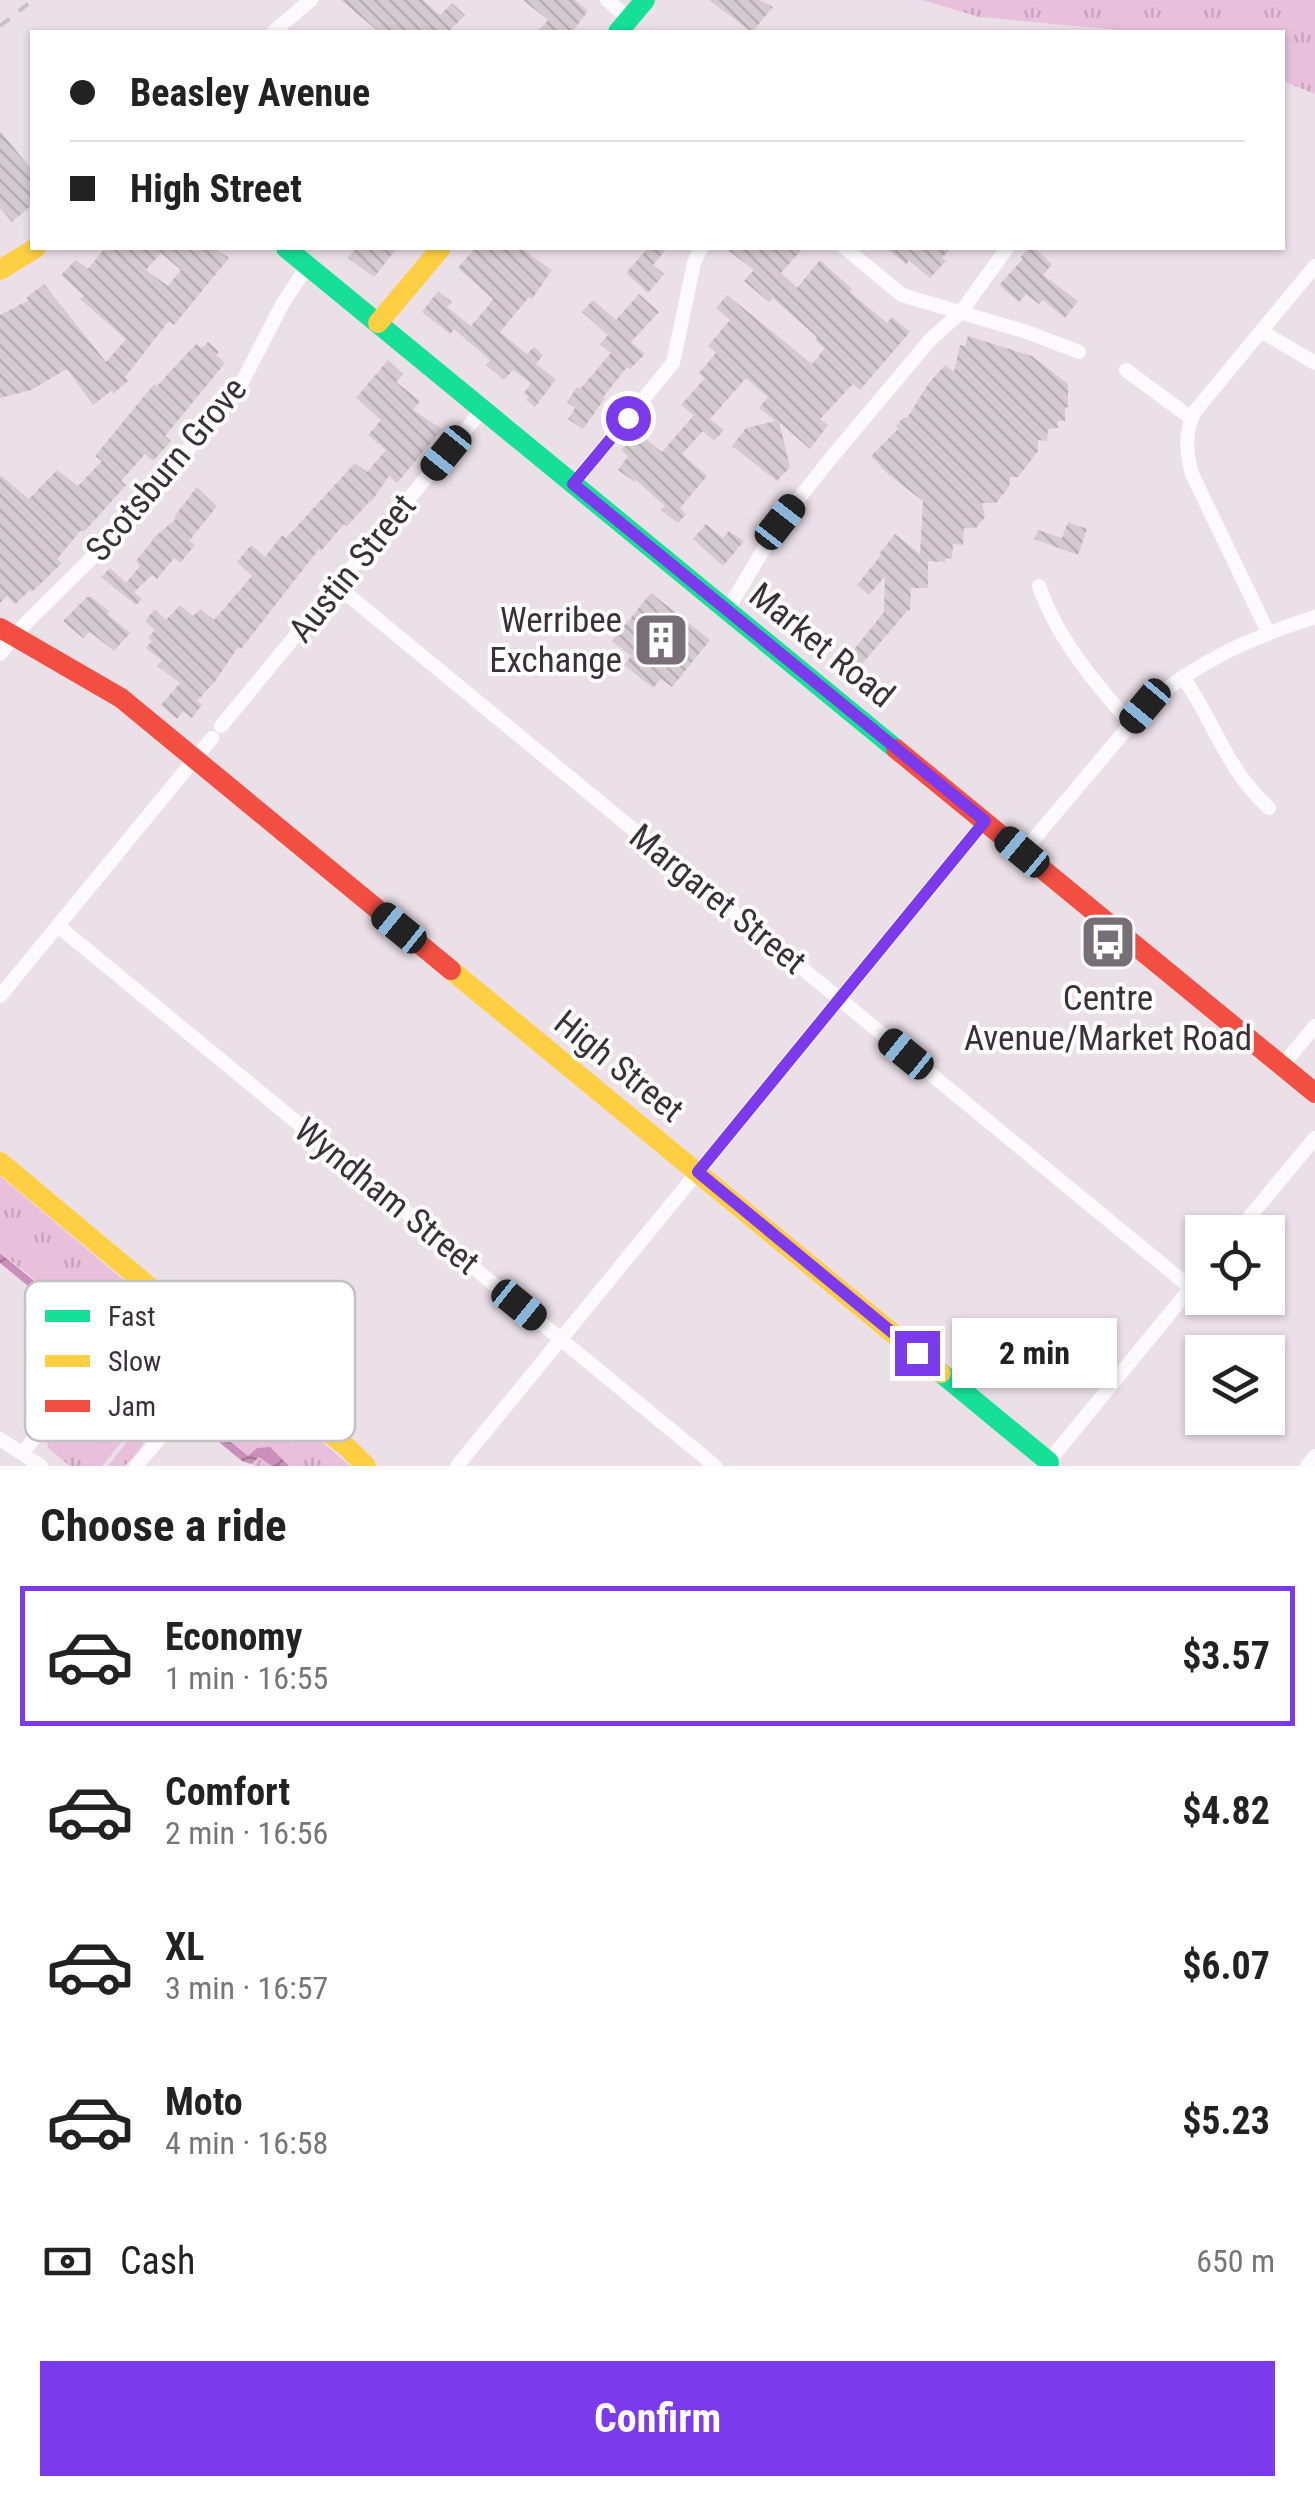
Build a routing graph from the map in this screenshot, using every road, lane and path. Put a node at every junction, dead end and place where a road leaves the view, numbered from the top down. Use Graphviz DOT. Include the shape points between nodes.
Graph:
graph roads {
  1 [pos="311,0"];
  2 [pos="607,0"];
  3 [pos="645,0"];
  4 [pos="624,26"];
  5 [pos="275,30"];
  6 [pos="33,250"];
  7 [pos="289,250"];
  8 [pos="439,250"];
  9 [pos="700,250"];
  10 [pos="847,250"];
  11 [pos="1006,250"];
  12 [pos="308,265"];
  13 [pos="1315,266"];
  14 [pos="0,270"];
  15 [pos="960,312"];
  16 [pos="378,323"];
  17 [pos="1261,331"];
  18 [pos="1079,352"];
  19 [pos="1315,363"];
  20 [pos="1126,370"];
  21 [pos="483,409"];
  22 [pos="1191,418"];
  23 [pos="573,484"];
  24 [pos="338,586"];
  25 [pos="1039,586"];
  26 [pos="728,610"];
  27 [pos="1315,618"];
  28 [pos="1268,632"];
  29 [pos="7,633"];
  30 [pos="0,654"];
  31 [pos="1184,677"];
  32 [pos="1130,724"];
  33 [pos="195,760"];
  34 [pos="1269,808"];
  35 [pos="985,821"];
  36 [pos="1022,852"];
  37 [pos="58,926"];
  38 [pos="0,996"];
  39 [pos="840,1000"];
  40 [pos="1315,1026"];
  41 [pos="1282,1066"];
  42 [pos="1315,1093"];
  43 [pos="1315,1138"];
  44 [pos="0,1162"];
  45 [pos="698,1172"];
  46 [pos="1251,1215"];
  47 [pos="143,1281"];
  48 [pos="1185,1283"];
  49 [pos="1185,1295"];
  50 [pos="561,1339"];
  51 [pos="0,1439"];
  52 [pos="31,1441"];
  53 [pos="158,1441"];
  54 [pos="339,1441"];
  55 [pos="23,1452"];
  56 [pos="1315,1456"];
  57 [pos="1047,1464"];
  58 [pos="41,1466"];
  59 [pos="136,1466"];
  60 [pos="366,1466"];
  61 [pos="457,1466"];
  62 [pos="715,1466"];
  63 [pos="1307,1466"];
  1 -- 5 [label="street"];
  2 -- 4 [label="street"];
  3 -- 4 [label="street"];
  6 -- 14 [label="street"];
  7 -- 12 [label="street, Market Road"];
  8 -- 16 [label="street"];
  9 -- 23 [label="street" via="673,363"];
  10 -- 15 [label="street" via="902,295"];
  11 -- 15 [label="street"];
  12 -- 16 [label="street, Market Road"];
  12 -- 29 [label="street, Scotsburn Grove" via="240,386 135,515"];
  13 -- 17 [label="street"];
  15 -- 18 [label="street"];
  15 -- 26 [label="street" via="780,522"];
  16 -- 21 [label="street, Market Road"];
  17 -- 19 [label="street"];
  17 -- 22 [label="street"];
  20 -- 22 [label="street"];
  21 -- 23 [label="street, Market Road"];
  21 -- 24 [label="street, Austin Street"];
  22 -- 28 [label="street" via="1192,474"];
  23 -- 26 [label="street, Market Road"];
  24 -- 33 [label="street, Austin Street"];
  24 -- 39 [label="street, Margaret Street"];
  25 -- 32 [label="street" via="1064,640"];
  26 -- 35 [label="street, Market Road"];
  27 -- 28 [label="street"];
  28 -- 31 [label="street"];
  29 -- 30 [label="street, Scotsburn Grove"];
  29 -- 33 [label="street, High Street" via="110,690"];
  31 -- 32 [label="street"];
  31 -- 34 [label="street" via="1237,773"];
  32 -- 36 [label="street"];
  33 -- 37 [label="street, Austin Street"];
  33 -- 45 [label="street, High Street"];
  35 -- 36 [label="street, Market Road"];
  35 -- 39 [label="street"];
  36 -- 41 [label="street, Market Road"];
  37 -- 38 [label="street, Austin Street"];
  37 -- 50 [label="street, Wyndham Street"];
  39 -- 45 [label="street"];
  39 -- 48 [label="street, Margaret Street"];
  40 -- 41 [label="street"];
  41 -- 42 [label="street, Market Road"];
  43 -- 46 [label="street"];
  44 -- 47 [label="street"];
  45 -- 50 [label="street"];
  45 -- 57 [label="street, High Street"];
  49 -- 57 [label="street"];
  50 -- 61 [label="street"];
  50 -- 62 [label="street, Wyndham Street"];
  51 -- 55 [label="street"];
  52 -- 55 [label="street"];
  53 -- 59 [label="street"];
  54 -- 60 [label="street"];
  55 -- 58 [label="street"];
  56 -- 63 [label="street"];
}
